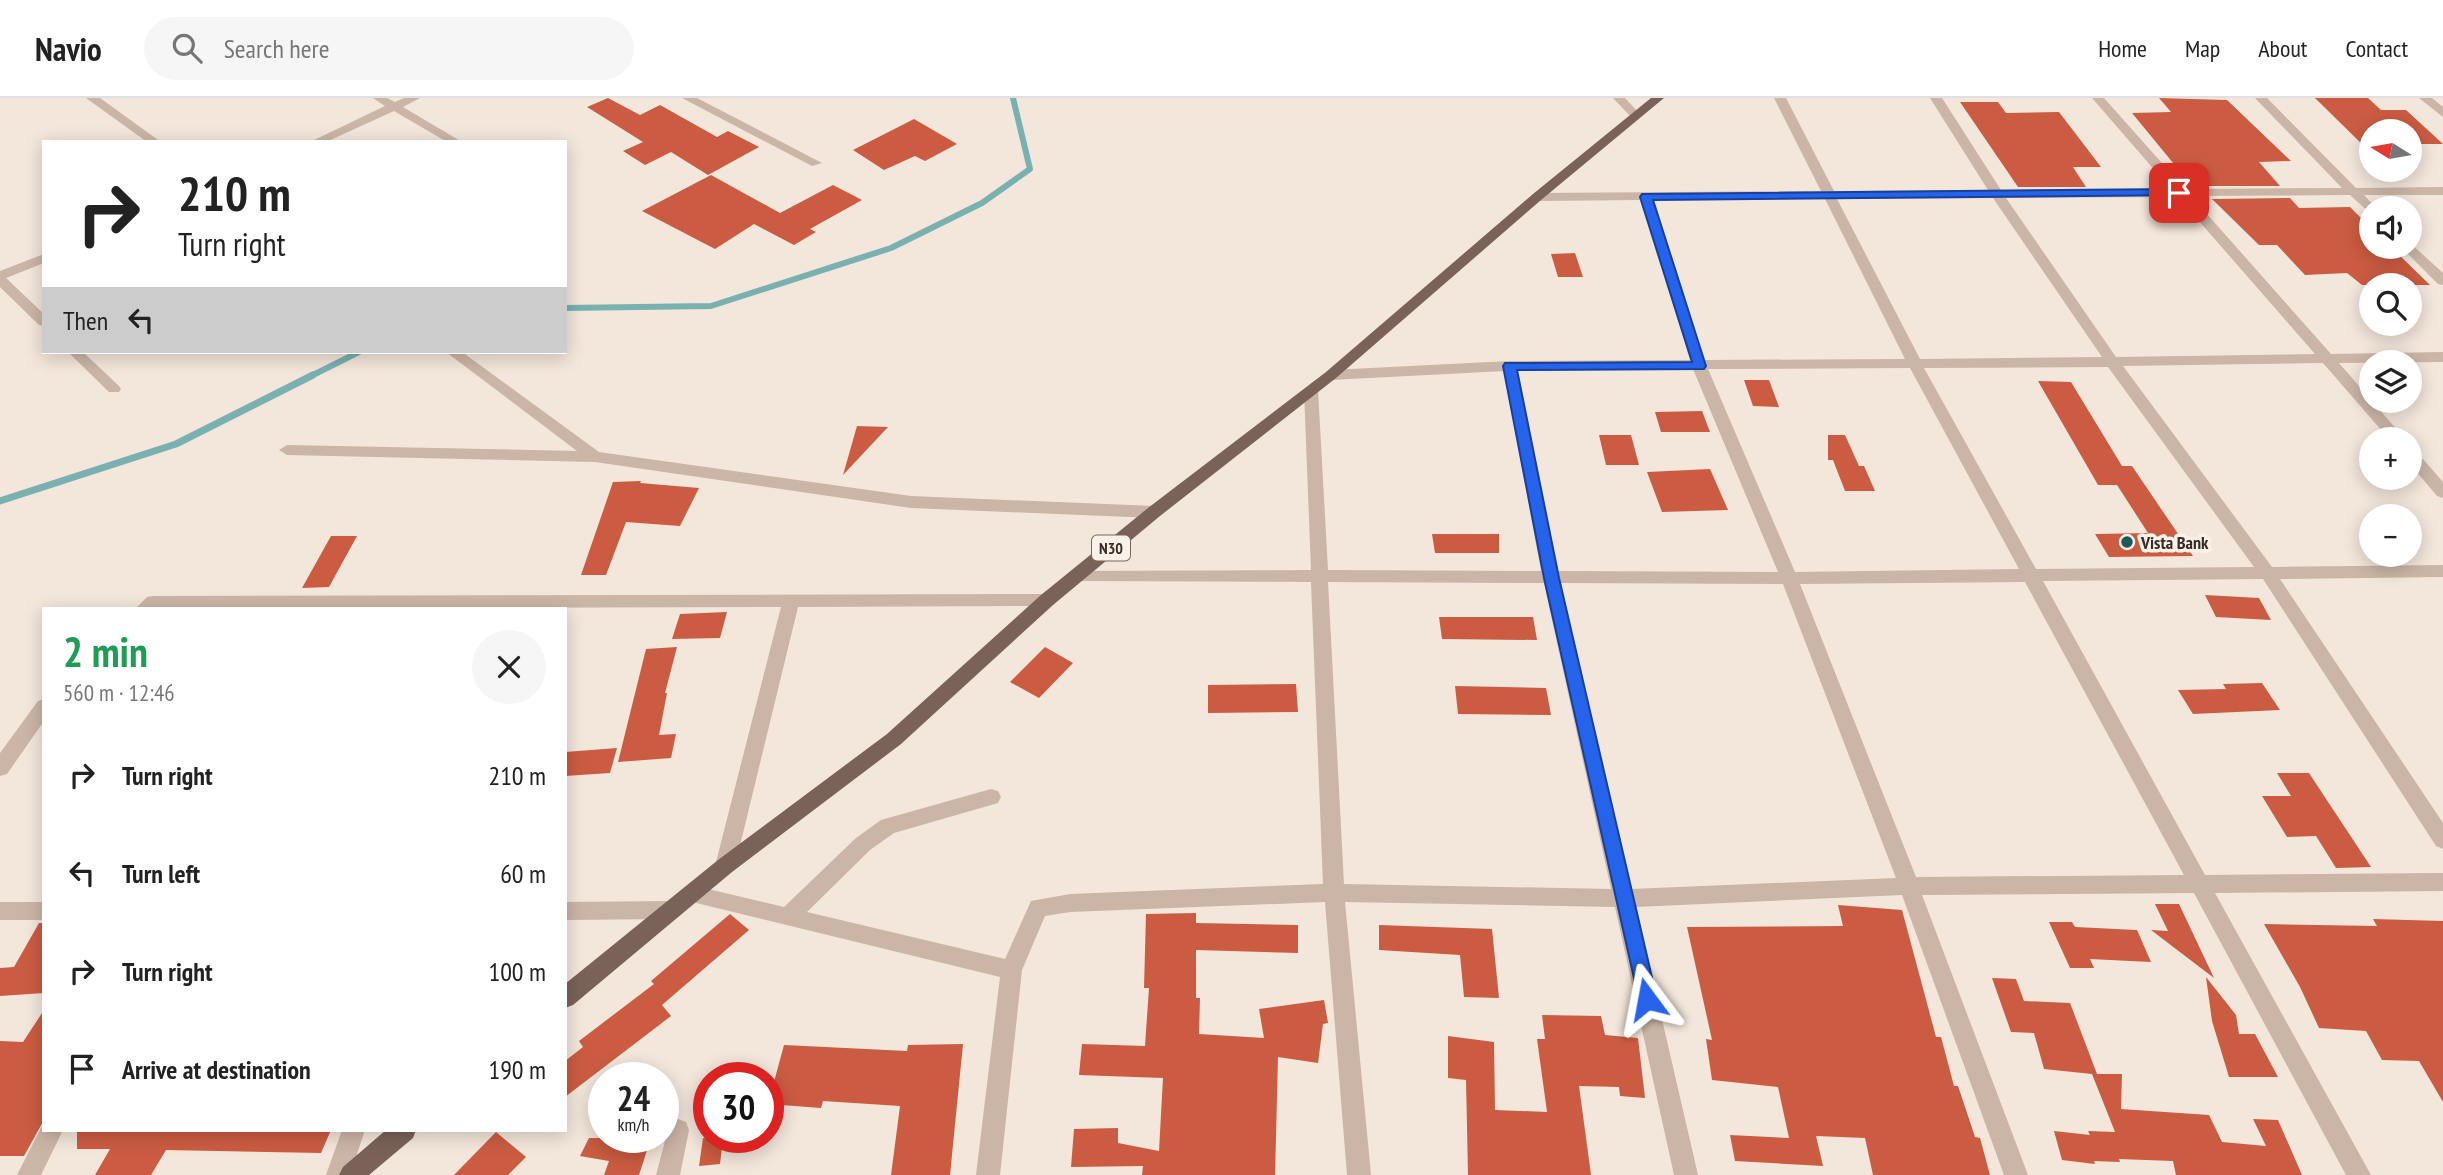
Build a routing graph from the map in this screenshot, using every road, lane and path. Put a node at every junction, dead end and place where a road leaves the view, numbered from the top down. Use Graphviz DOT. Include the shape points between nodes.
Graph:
graph roads {
  1 [pos="92,98"];
  2 [pos="379,98"];
  3 [pos="414,98"];
  4 [pos="688,98"];
  5 [pos="1619,98"];
  6 [pos="1658,98"];
  7 [pos="1780,98"];
  8 [pos="1936,98"];
  9 [pos="2098,98"];
  10 [pos="2261,98"];
  11 [pos="2426,98"];
  12 [pos="395,107"];
  13 [pos="2443,113"];
  14 [pos="1636,116"];
  15 [pos="152,140"];
  16 [pos="321,140"];
  17 [pos="453,140"];
  18 [pos="816,163"];
  19 [pos="2443,191"];
  20 [pos="2354,192"];
  21 [pos="2179,193"];
  22 [pos="1997,194"];
  23 [pos="1830,195"];
  24 [pos="1537,197"];
  25 [pos="1646,197"];
  26 [pos="2359,197"];
  27 [pos="42,259"];
  28 [pos="2421,259"];
  29 [pos="0,278"];
  30 [pos="2443,281"];
  31 [pos="42,320"];
  32 [pos="77,354"];
  33 [pos="456,354"];
  34 [pos="2443,357"];
  35 [pos="2327,358"];
  36 [pos="2112,362"];
  37 [pos="1915,363"];
  38 [pos="1510,366"];
  39 [pos="1699,366"];
  40 [pos="1331,375"];
  41 [pos="114,389"];
  42 [pos="1311,390"];
  43 [pos="2387,427"];
  44 [pos="287,450"];
  45 [pos="595,457"];
  46 [pos="2422,468"];
  47 [pos="2443,492"];
  48 [pos="1154,512"];
  49 [pos="2443,571"];
  50 [pos="2268,574"];
  51 [pos="1077,575"];
  52 [pos="1320,576"];
  53 [pos="2032,576"];
  54 [pos="1551,578"];
  55 [pos="1789,578"];
  56 [pos="791,600"];
  57 [pos="1047,600"];
  58 [pos="563,604"];
  59 [pos="147,607"];
  60 [pos="42,709"];
  61 [pos="0,768"];
  62 [pos="991,797"];
  63 [pos="2443,839"];
  64 [pos="725,866"];
  65 [pos="2443,882"];
  66 [pos="2201,883"];
  67 [pos="1909,886"];
  68 [pos="1334,893"];
  69 [pos="691,894"];
  70 [pos="1625,898"];
  71 [pos="671,910"];
  72 [pos="0,911"];
  73 [pos="42,911"];
  74 [pos="567,911"];
  75 [pos="787,918"];
  76 [pos="1011,970"];
  77 [pos="567,996"];
  78 [pos="51,1132"];
  79 [pos="354,1132"];
  80 [pos="403,1132"];
  81 [pos="673,1153"];
  82 [pos="29,1175"];
  83 [pos="338,1175"];
  84 [pos="351,1175"];
  85 [pos="668,1175"];
  86 [pos="988,1175"];
  87 [pos="1359,1175"];
  88 [pos="1686,1175"];
  89 [pos="2016,1175"];
  90 [pos="2359,1175"];
  1 -- 15 [label="street"];
  2 -- 12 [label="street"];
  3 -- 12 [label="street"];
  4 -- 18 [label="street"];
  5 -- 14 [label="street"];
  6 -- 14 [label="main road, N30"];
  7 -- 23 [label="street"];
  8 -- 22 [label="street"];
  9 -- 21 [label="street"];
  10 -- 20 [label="street"];
  11 -- 13 [label="street"];
  12 -- 16 [label="street"];
  12 -- 17 [label="street"];
  14 -- 24 [label="main road, N30"];
  19 -- 20 [label="street"];
  20 -- 21 [label="street"];
  20 -- 26 [label="street"];
  21 -- 22 [label="street"];
  21 -- 35 [label="street"];
  22 -- 23 [label="street"];
  22 -- 36 [label="street"];
  23 -- 25 [label="street"];
  23 -- 37 [label="street"];
  24 -- 25 [label="street"];
  24 -- 40 [label="main road, N30"];
  25 -- 39 [label="street"];
  27 -- 29 [label="street"];
  28 -- 30 [label="street"];
  29 -- 31 [label="street"];
  32 -- 41 [label="street"];
  33 -- 45 [label="street"];
  34 -- 35 [label="street"];
  35 -- 36 [label="street"];
  35 -- 43 [label="street"];
  36 -- 37 [label="street"];
  36 -- 50 [label="street"];
  37 -- 39 [label="street"];
  37 -- 53 [label="street"];
  38 -- 39 [label="street"];
  38 -- 40 [label="street"];
  38 -- 54 [label="street"];
  39 -- 55 [label="street"];
  40 -- 42 [label="main road, N30"];
  42 -- 48 [label="main road, N30"];
  42 -- 52 [label="street"];
  44 -- 45 [label="street"];
  45 -- 48 [label="street" via="911,502"];
  46 -- 47 [label="street"];
  48 -- 51 [label="main road, N30"];
  49 -- 50 [label="street"];
  50 -- 53 [label="street"];
  50 -- 63 [label="street"];
  51 -- 52 [label="street"];
  51 -- 57 [label="main road, N30"];
  52 -- 54 [label="street"];
  52 -- 68 [label="street"];
  53 -- 55 [label="street"];
  53 -- 66 [label="street"];
  54 -- 55 [label="street"];
  54 -- 70 [label="street"];
  55 -- 67 [label="street"];
  56 -- 57 [label="street"];
  56 -- 58 [label="street"];
  56 -- 64 [label="street"];
  57 -- 64 [label="main road, N30" via="894,739"];
  58 -- 59 [label="street" via="153,602"];
  60 -- 61 [label="street"];
  62 -- 75 [label="street" via="888,825"];
  64 -- 69 [label="main road, N30"];
  65 -- 66 [label="street"];
  66 -- 67 [label="street"];
  66 -- 90 [label="street"];
  67 -- 70 [label="street"];
  67 -- 89 [label="street"];
  68 -- 70 [label="street"];
  68 -- 76 [label="street" via="1070,902 1038,908"];
  68 -- 87 [label="street"];
  69 -- 71 [label="main road, N30"];
  69 -- 75 [label="street"];
  70 -- 88 [label="street"];
  71 -- 74 [label="street"];
  71 -- 77 [label="main road, N30"];
  72 -- 73 [label="street"];
  75 -- 76 [label="street"];
  76 -- 86 [label="street"];
  78 -- 82 [label="street"];
  79 -- 83 [label="street"];
  80 -- 84 [label="main road"];
  81 -- 85 [label="street"];
}
